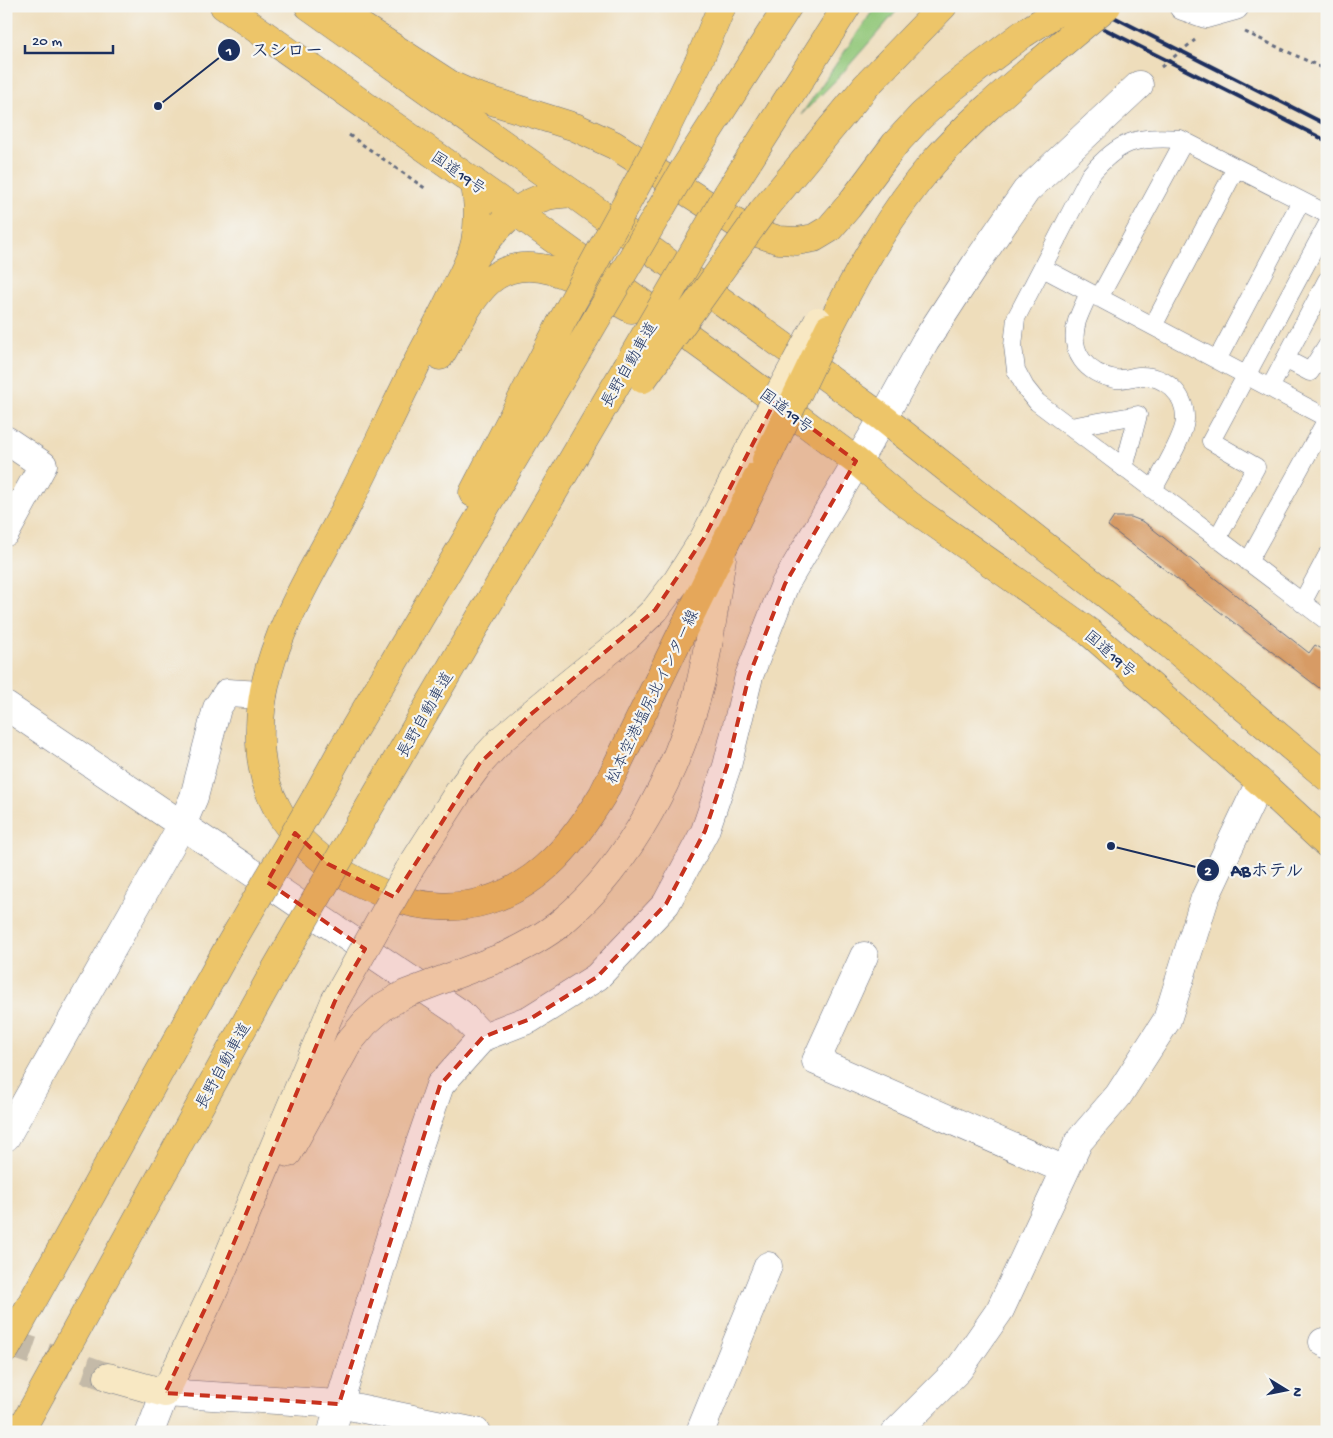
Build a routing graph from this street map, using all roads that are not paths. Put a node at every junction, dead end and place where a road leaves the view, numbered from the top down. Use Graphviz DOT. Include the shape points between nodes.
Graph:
graph roads {
  1 [pos="224,6"];
  2 [pos="309,6"];
  3 [pos="331,6"];
  4 [pos="722,6"];
  5 [pos="788,6"];
  6 [pos="847,6"];
  7 [pos="1066,6"];
  8 [pos="1107,6"];
  9 [pos="1235,6"];
  10 [pos="940,9"];
  11 [pos="1195,10"];
  12 [pos="1139,85"];
  13 [pos="1084,136"];
  14 [pos="1184,141"];
  15 [pos="1107,156"];
  16 [pos="1236,168"];
  17 [pos="474,182"];
  18 [pos="572,193"];
  19 [pos="1301,200"];
  20 [pos="516,212"];
  21 [pos="1327,214"];
  22 [pos="1327,225"];
  23 [pos="1042,268"];
  24 [pos="465,270"];
  25 [pos="1327,280"];
  26 [pos="1094,295"];
  27 [pos="1321,305"];
  28 [pos="1153,326"];
  29 [pos="1327,345"];
  30 [pos="1285,359"];
  31 [pos="721,360"];
  32 [pos="1217,360"];
  33 [pos="634,373"];
  34 [pos="1246,375"];
  35 [pos="1270,388"];
  36 [pos="883,418"];
  37 [pos="1327,419"];
  38 [pos="1070,427"];
  39 [pos="6,440"];
  40 [pos="758,455"];
  41 [pos="856,462"];
  42 [pos="1124,468"];
  43 [pos="1153,490"];
  44 [pos="347,506"];
  45 [pos="6,532"];
  46 [pos="1217,539"];
  47 [pos="723,549"];
  48 [pos="1327,556"];
  49 [pos="1248,562"];
  50 [pos="1302,603"];
  51 [pos="1327,621"];
  52 [pos="263,695"];
  53 [pos="6,706"];
  54 [pos="342,748"];
  55 [pos="1327,777"];
  56 [pos="1260,782"];
  57 [pos="182,825"];
  58 [pos="1327,844"];
  59 [pos="864,956"];
  60 [pos="483,1037"];
  61 [pos="6,1137"];
  62 [pos="1065,1170"];
  63 [pos="768,1266"];
  64 [pos="215,1288"];
  65 [pos="6,1349"];
  66 [pos="108,1377"];
  67 [pos="165,1393"];
  68 [pos="339,1404"];
  69 [pos="20,1432"];
  70 [pos="150,1432"];
  71 [pos="332,1432"];
  72 [pos="476,1432"];
  73 [pos="700,1432"];
  74 [pos="896,1432"];
  1 -- 17 [label="main road, 国道19号"];
  2 -- 18 [label="main road"];
  3 -- 7 [label="main road, bridge" via="451,85 473,95 575,126 614,145 736,223 779,240 797,241 814,238 829,229 894,144 952,88"];
  4 -- 54 [label="main road, bridge" via="654,153 560,325"];
  5 -- 54 [label="main road, bridge" via="684,169"];
  6 -- 33 [label="main road, 長野自動車道, bridge" via="728,193"];
  8 -- 40 [label="main road, 松本空港塩尻北インター線, bridge" via="965,128 902,203 824,325"];
  9 -- 11 [label="street"];
  10 -- 33 [label="main road, bridge" via="866,86"];
  12 -- 13 [label="street"];
  13 -- 15 [label="lane"];
  13 -- 36 [label="street" via="1026,191 925,342"];
  14 -- 15 [label="lane" via="1155,137 1130,142"];
  14 -- 16 [label="lane"];
  14 -- 26 [label="lane"];
  15 -- 23 [label="lane" via="1090,175"];
  16 -- 19 [label="lane"];
  16 -- 28 [label="lane"];
  17 -- 20 [label="main road, 国道19号"];
  17 -- 24 [label="main road" via="478,220 475,243"];
  18 -- 20 [label="main road" via="548,196"];
  18 -- 36 [label="main road"];
  19 -- 21 [label="lane"];
  19 -- 32 [label="lane"];
  20 -- 24 [label="main road" via="500,225"];
  20 -- 31 [label="main road, 国道19号"];
  22 -- 34 [label="lane"];
  23 -- 26 [label="lane"];
  23 -- 38 [label="lane" via="1016,318 1012,346 1016,370 1037,402"];
  24 -- 44 [label="main road"];
  25 -- 27 [label="lane"];
  26 -- 28 [label="lane"];
  26 -- 43 [label="lane" via="1077,322 1074,344 1082,360 1094,372 1118,379 1157,378 1171,386 1182,401 1185,421 1180,438"];
  27 -- 30 [label="lane"];
  28 -- 32 [label="lane"];
  29 -- 30 [label="lane" via="1310,372"];
  30 -- 35 [label="lane"];
  31 -- 41 [label="main road, 国道19号"];
  31 -- 44 [label="main road" via="566,274 533,267 499,274 485,284 475,298"];
  32 -- 34 [label="lane"];
  33 -- 69 [label="main road, 長野自動車道, bridge" via="353,835"];
  34 -- 35 [label="lane"];
  34 -- 46 [label="lane" via="1211,441 1256,467"];
  35 -- 37 [label="lane"];
  36 -- 41 [label="street"];
  36 -- 55 [label="main road" via="1169,644"];
  37 -- 49 [label="lane"];
  38 -- 42 [label="lane"];
  38 -- 42 [label="lane" via="1138,415"];
  39 -- 45 [label="street" via="43,465"];
  40 -- 47 [label="main road, 松本空港塩尻北インター線"];
  40 -- 64 [label="street, bridge" via="655,610 530,715 491,751 460,790 409,870 335,1001"];
  41 -- 56 [label="main road, 国道19号" via="908,504 1089,632"];
  41 -- 60 [label="street" via="785,584 749,676 727,766 704,831 666,904 597,977 530,1019"];
  42 -- 43 [label="lane"];
  43 -- 46 [label="lane"];
  44 -- 52 [label="main road, 松本空港塩尻北インター線" via="285,626 271,661"];
  46 -- 49 [label="lane"];
  47 -- 52 [label="main road, 松本空港塩尻北インター線" via="587,821 532,880 485,901 428,905 401,900 328,864 309,847 288,826 266,783 261,759"];
  47 -- 64 [label="street, bridge" via="700,685 689,724 657,798 618,861 586,900 539,938 505,956 406,994 364,1023 349,1042"];
  48 -- 50 [label="lane"];
  49 -- 50 [label="lane"];
  50 -- 51 [label="lane"];
  52 -- 57 [label="street" via="227,692 217,708 194,797"];
  53 -- 57 [label="street"];
  54 -- 65 [label="main road, bridge"];
  56 -- 58 [label="main road, 国道19号"];
  56 -- 62 [label="street" via="1205,898 1167,1020 1118,1096 1078,1141"];
  57 -- 60 [label="street" via="460,1013"];
  57 -- 61 [label="street"];
  59 -- 62 [label="street" via="816,1062"];
  60 -- 68 [label="street" via="440,1085"];
  62 -- 74 [label="street" via="1000,1310 959,1369"];
  63 -- 73 [label="street"];
  64 -- 67 [label="street"];
  66 -- 67 [label="street"];
  67 -- 68 [label="street"];
  67 -- 70 [label="street"];
  68 -- 71 [label="street"];
  68 -- 72 [label="street"];
}
